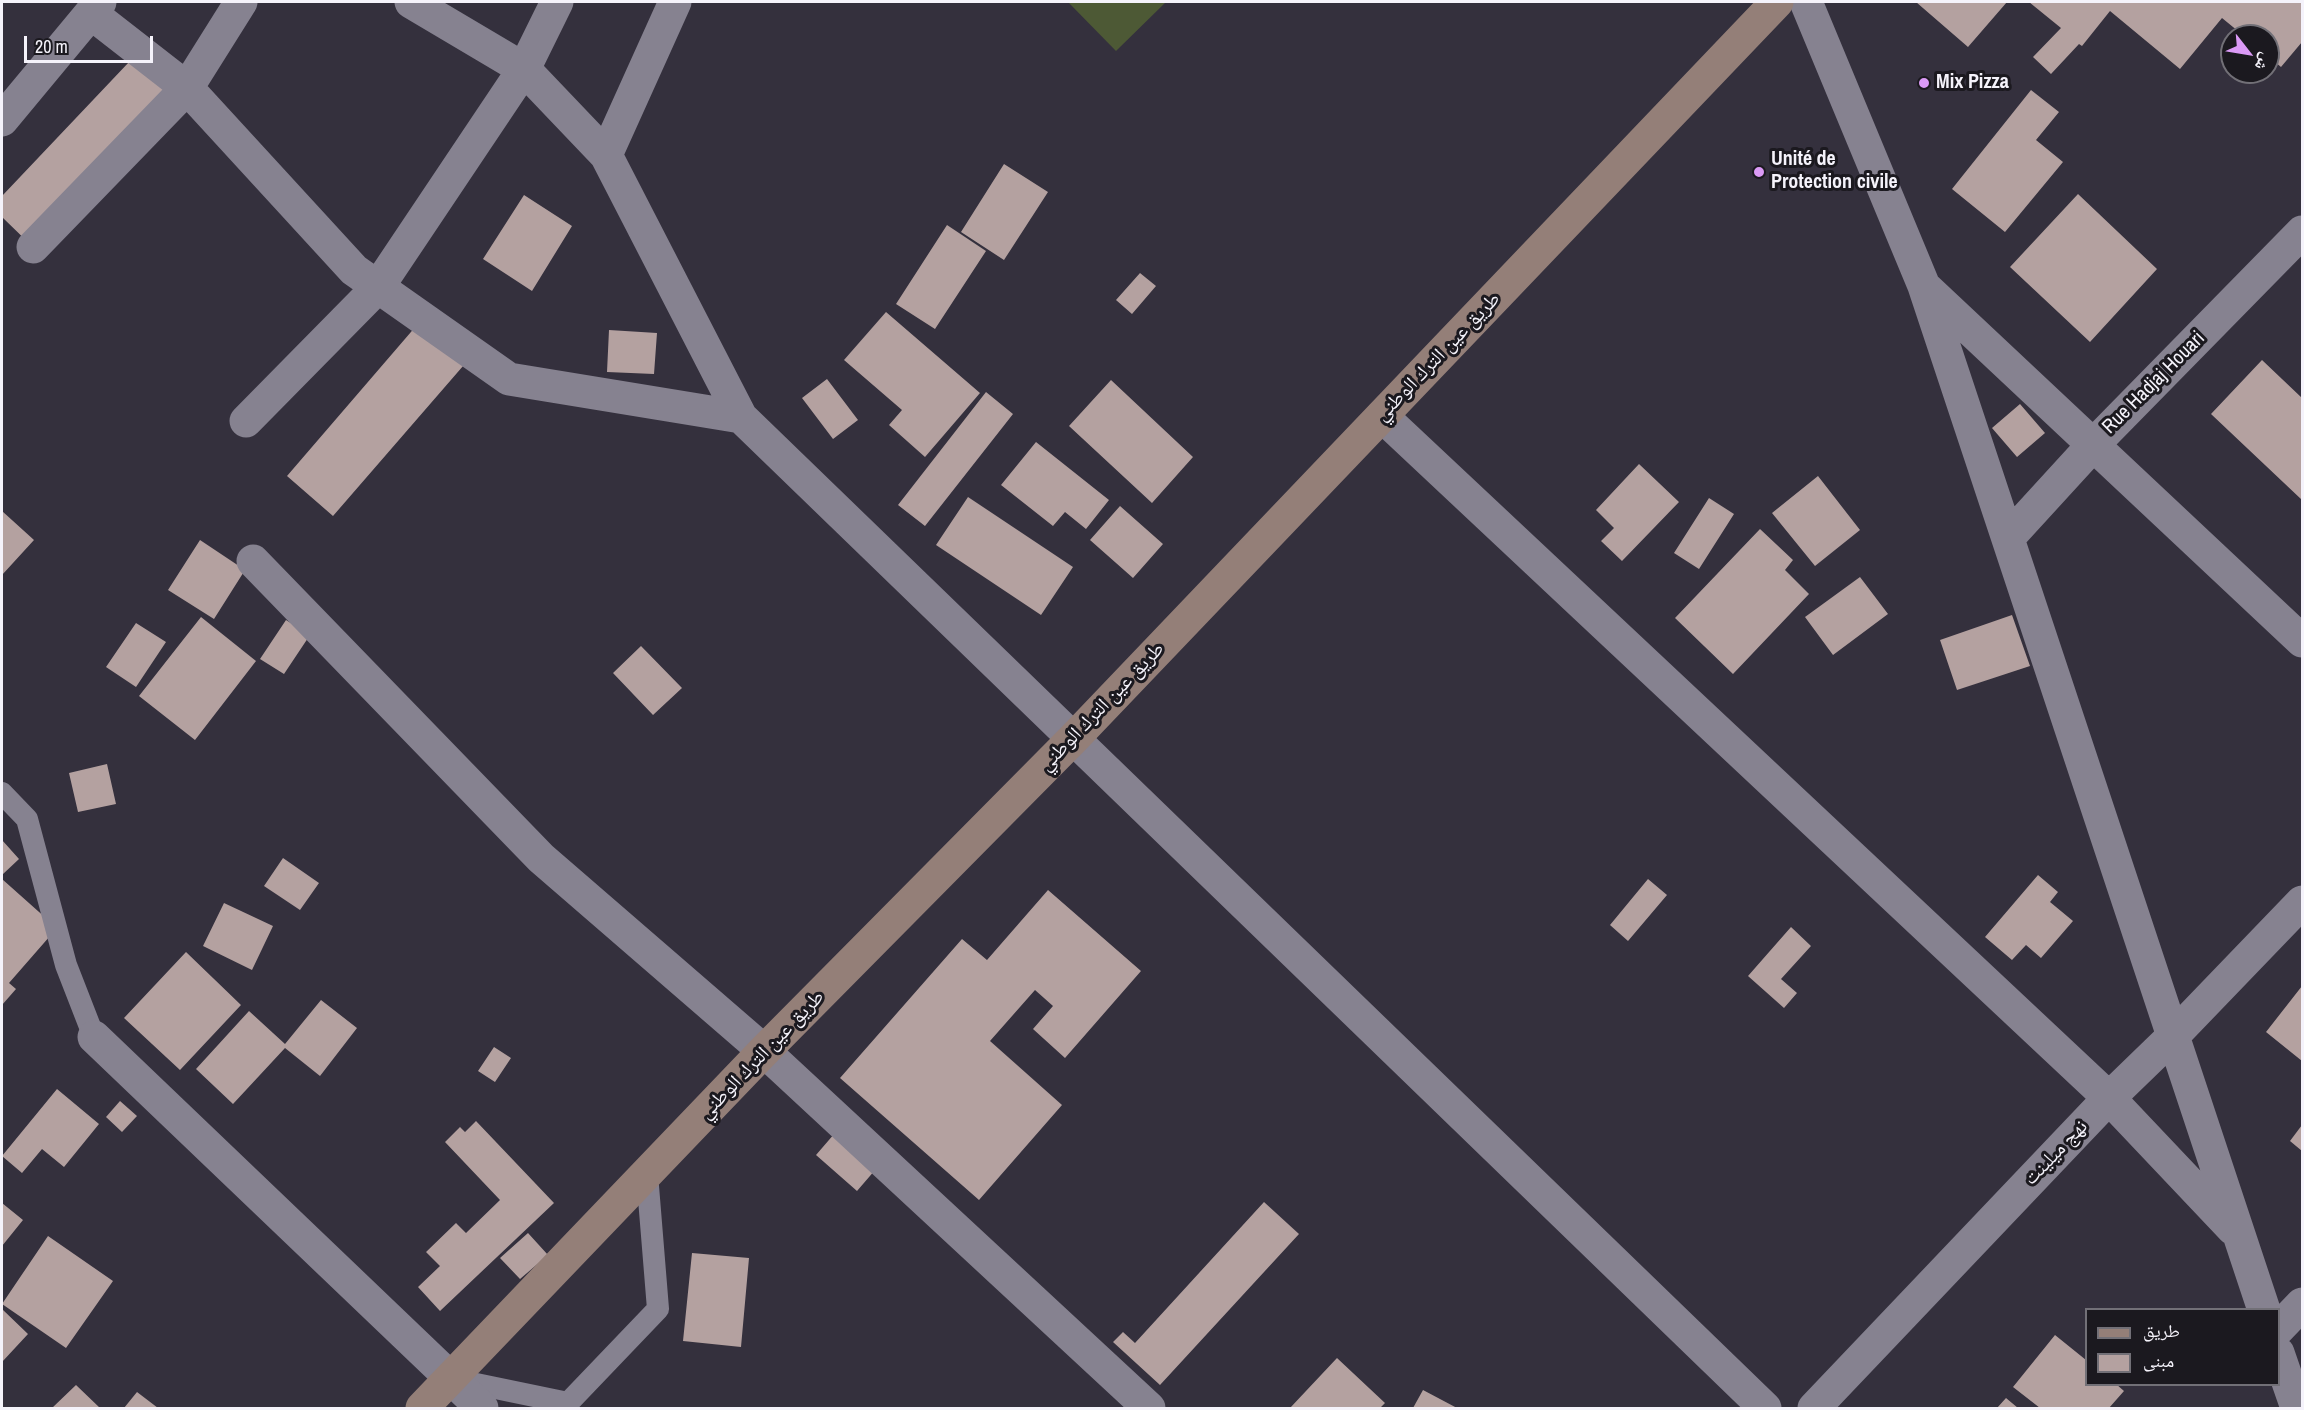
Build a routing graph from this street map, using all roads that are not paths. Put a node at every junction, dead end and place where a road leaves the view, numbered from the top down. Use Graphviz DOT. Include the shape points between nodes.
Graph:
graph roads {
  1 [pos="240,2"];
  2 [pos="411,2"];
  3 [pos="557,2"];
  4 [pos="675,2"];
  5 [pos="1777,2"];
  6 [pos="1806,2"];
  7 [pos="96,8"];
  8 [pos="524,69"];
  9 [pos="187,88"];
  10 [pos="2,120"];
  11 [pos="606,154"];
  12 [pos="2302,232"];
  13 [pos="33,248"];
  14 [pos="1924,286"];
  15 [pos="378,287"];
  16 [pos="1382,416"];
  17 [pos="741,417"];
  18 [pos="246,421"];
  19 [pos="2094,444"];
  20 [pos="2008,538"];
  21 [pos="253,561"];
  22 [pos="2302,640"];
  23 [pos="1074,738"];
  24 [pos="2,793"];
  25 [pos="2302,902"];
  26 [pos="2173,1036"];
  27 [pos="94,1037"];
  28 [pos="764,1051"];
  29 [pos="2109,1098"];
  30 [pos="647,1174"];
  31 [pos="2239,1235"];
  32 [pos="2302,1304"];
  33 [pos="2263,1308"];
  34 [pos="2280,1327"];
  35 [pos="2280,1359"];
  36 [pos="450,1378"];
  37 [pos="422,1408"];
  38 [pos="482,1408"];
  39 [pos="1149,1408"];
  40 [pos="1765,1408"];
  41 [pos="1814,1408"];
  42 [pos="2297,1408"];
  1 -- 9 [label="street"];
  2 -- 8 [label="street"];
  3 -- 8 [label="street"];
  4 -- 11 [label="street"];
  5 -- 16 [label="main road, طريق عين الترك الوطني"];
  6 -- 14 [label="street"];
  7 -- 9 [label="street"];
  7 -- 10 [label="street"];
  8 -- 11 [label="street"];
  8 -- 15 [label="street"];
  9 -- 13 [label="street"];
  9 -- 15 [label="street" via="354,270"];
  11 -- 17 [label="street"];
  12 -- 19 [label="street, Rue Hadjaj Houari"];
  14 -- 19 [label="street"];
  14 -- 20 [label="street"];
  15 -- 17 [label="street" via="509,379"];
  15 -- 18 [label="street"];
  16 -- 23 [label="main road, طريق عين الترك الوطني"];
  16 -- 29 [label="street"];
  17 -- 23 [label="street"];
  19 -- 20 [label="street, Rue Hadjaj Houari"];
  19 -- 22 [label="street"];
  20 -- 26 [label="street"];
  21 -- 28 [label="street" via="541,858"];
  23 -- 28 [label="main road, طريق عين الترك الوطني"];
  23 -- 40 [label="street"];
  24 -- 27 [label="lane" via="27,819 66,965"];
  25 -- 26 [label="street, نهج ميلينت"];
  26 -- 29 [label="street, نهج ميلينت"];
  26 -- 31 [label="street"];
  27 -- 36 [label="street"];
  28 -- 30 [label="main road, طريق عين الترك الوطني"];
  28 -- 39 [label="street"];
  29 -- 31 [label="street"];
  29 -- 41 [label="street, نهج ميلينت"];
  30 -- 36 [label="main road, طريق عين الترك الوطني"];
  30 -- 36 [label="lane" via="658,1309 650,1318 568,1402"];
  31 -- 33 [label="street"];
  32 -- 34 [label="street"];
  35 -- 42 [label="street"];
  36 -- 37 [label="main road, طريق عين الترك الوطني"];
  36 -- 38 [label="street"];
}
